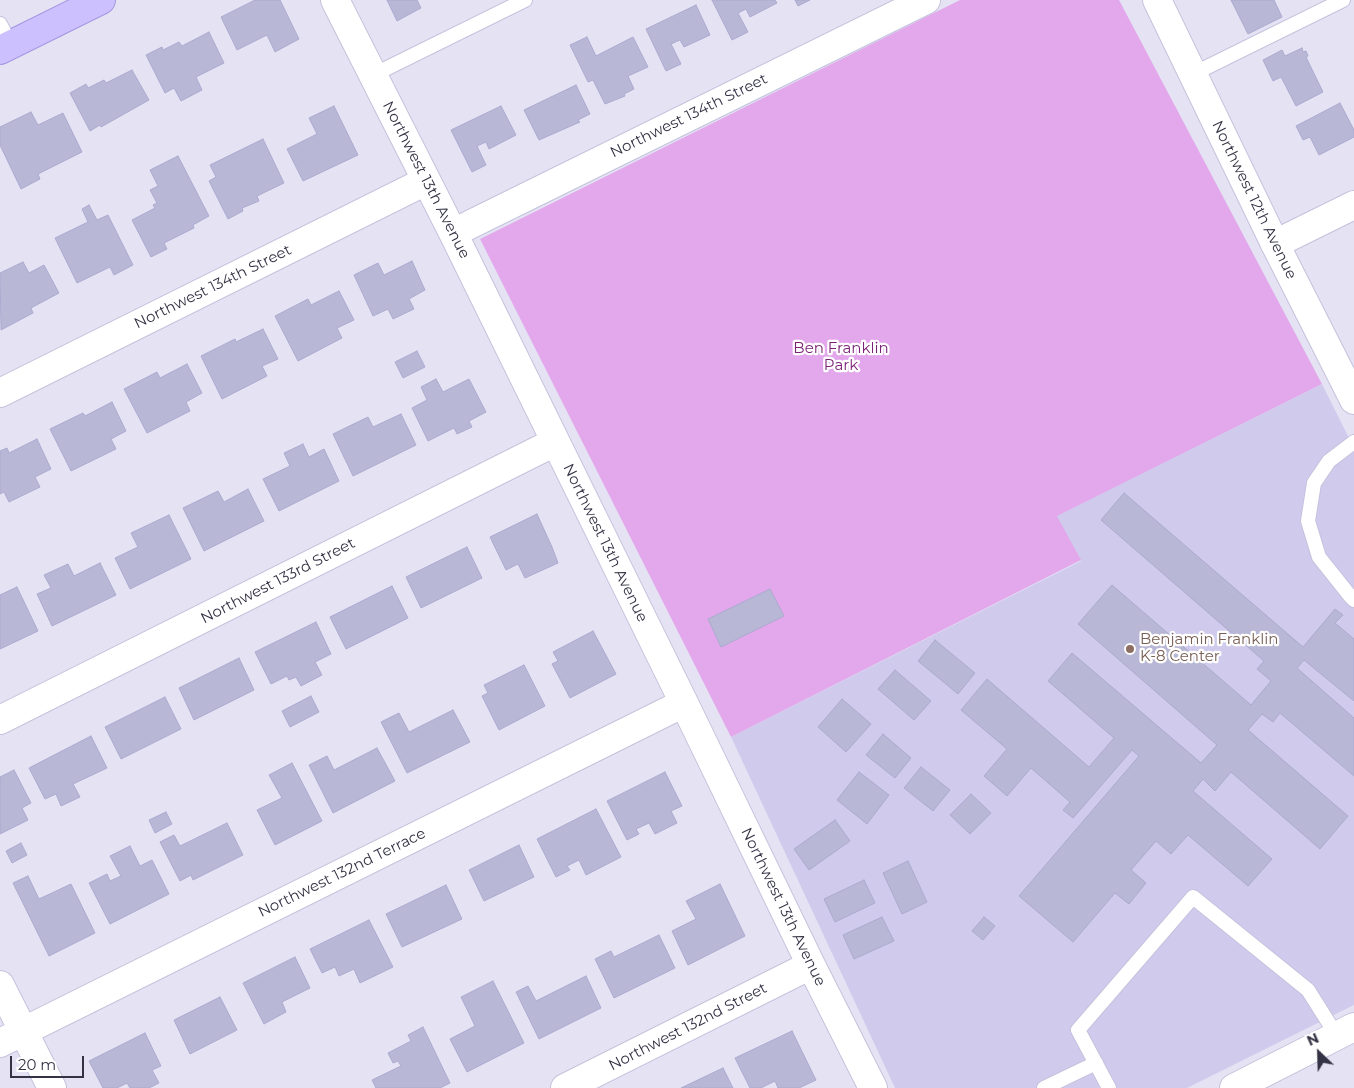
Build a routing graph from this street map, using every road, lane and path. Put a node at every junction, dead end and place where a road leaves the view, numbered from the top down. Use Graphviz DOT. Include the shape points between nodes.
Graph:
graph roads {
  1 [pos="100,0"];
  2 [pos="335,0"];
  3 [pos="525,0"];
  4 [pos="926,0"];
  5 [pos="1157,0"];
  6 [pos="1343,0"];
  7 [pos="4,40"];
  8 [pos="1193,74"];
  9 [pos="373,75"];
  10 [pos="426,181"];
  11 [pos="1354,204"];
  12 [pos="453,233"];
  13 [pos="1275,244"];
  14 [pos="0,394"];
  15 [pos="1354,400"];
  16 [pos="555,442"];
  17 [pos="1354,442"];
  18 [pos="1354,600"];
  19 [pos="684,703"];
  20 [pos="0,720"];
  21 [pos="811,965"];
  22 [pos="0,985"];
  23 [pos="1345,1032"];
  24 [pos="12,1037"];
  25 [pos="1096,1063"];
  26 [pos="52,1088"];
  27 [pos="565,1088"];
  28 [pos="873,1088"];
  29 [pos="1044,1088"];
  30 [pos="1109,1088"];
  31 [pos="1234,1088"];
  1 -- 7 [label="main road"];
  2 -- 9 [label="street, Northwest 13th Avenue"];
  3 -- 9 [label="lane"];
  4 -- 12 [label="street, Northwest 134th Street"];
  5 -- 8 [label="street, Northwest 12th Avenue"];
  6 -- 8 [label="lane"];
  8 -- 13 [label="street, Northwest 12th Avenue"];
  9 -- 10 [label="street, Northwest 13th Avenue"];
  10 -- 12 [label="street, Northwest 13th Avenue"];
  10 -- 14 [label="street, Northwest 134th Street"];
  11 -- 13 [label="street"];
  12 -- 16 [label="street, Northwest 13th Avenue"];
  13 -- 15 [label="street, Northwest 12th Avenue"];
  16 -- 19 [label="street, Northwest 13th Avenue"];
  16 -- 20 [label="street, Northwest 133rd Street"];
  17 -- 18 [label="lane" via="1329,461 1314,482 1308,521 1319,557"];
  19 -- 21 [label="street, Northwest 13th Avenue"];
  19 -- 24 [label="street, Northwest 132nd Terrace"];
  21 -- 27 [label="street, Northwest 132nd Street"];
  21 -- 28 [label="street, Northwest 13th Avenue"];
  22 -- 24 [label="street"];
  23 -- 25 [label="lane" via="1308,990 1193,897 1078,1030"];
  23 -- 31 [label="street"];
  24 -- 26 [label="street"];
  25 -- 29 [label="lane"];
  25 -- 30 [label="lane"];
}
